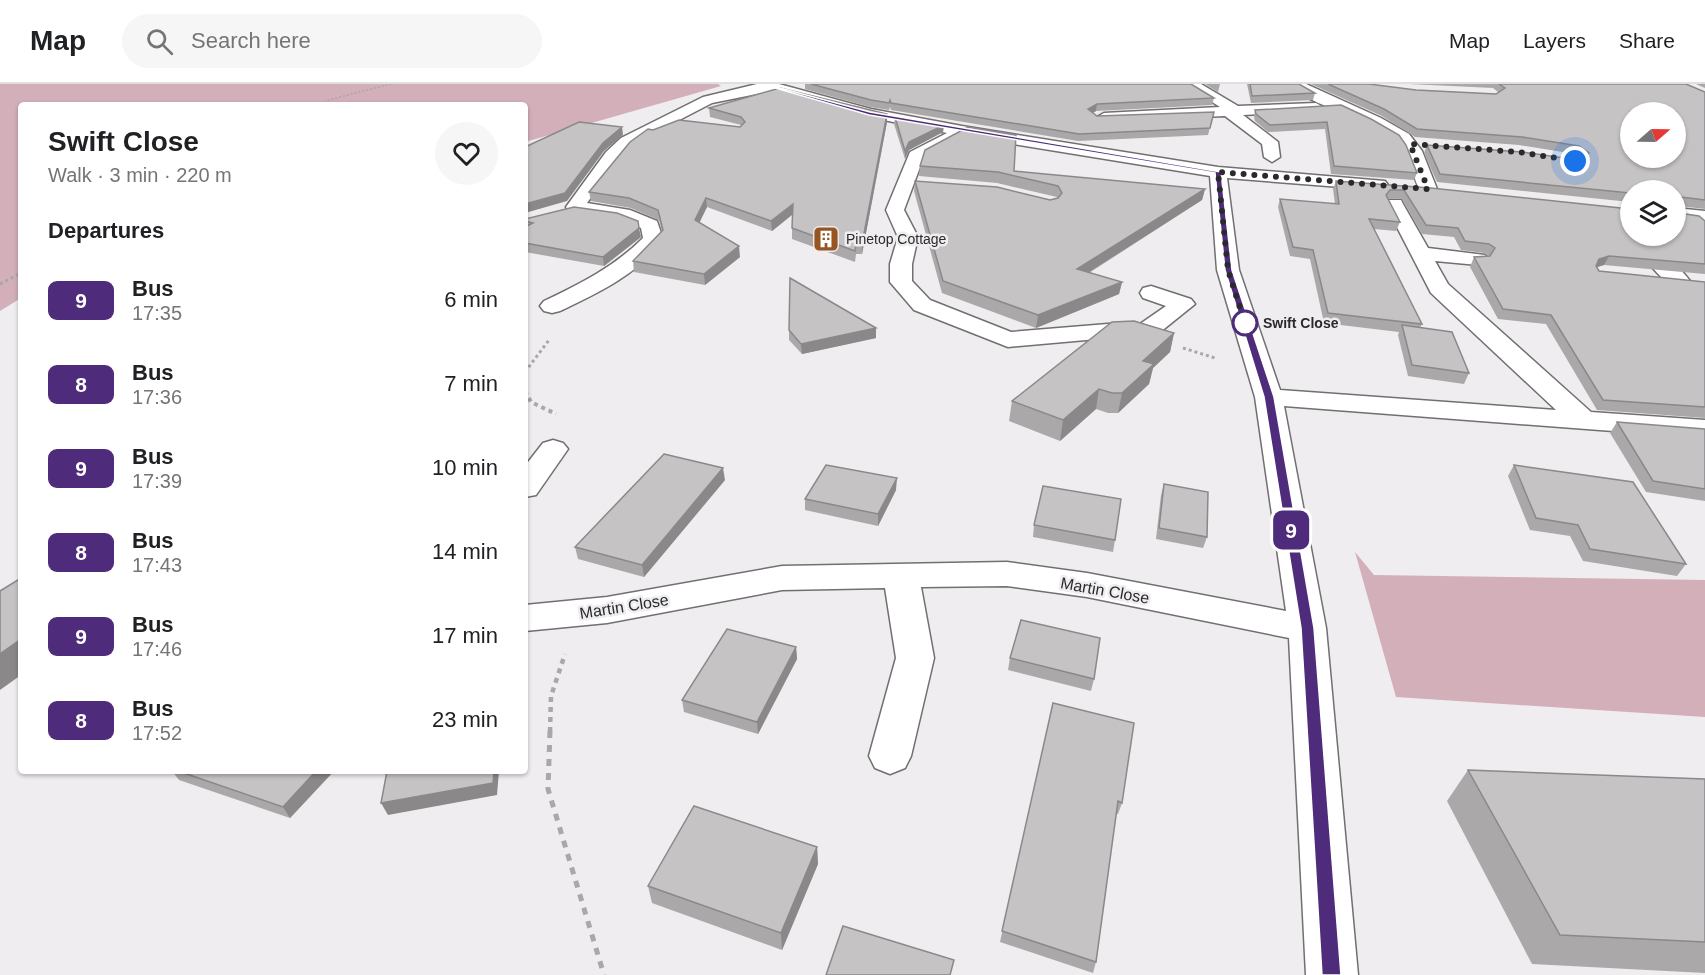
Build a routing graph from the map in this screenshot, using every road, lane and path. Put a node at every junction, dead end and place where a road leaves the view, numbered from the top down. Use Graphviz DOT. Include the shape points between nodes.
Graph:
graph roads {
  1 [pos="391,84"];
  2 [pos="1191,84"];
  3 [pos="1296,84"];
  4 [pos="767,85"];
  5 [pos="325,102"];
  6 [pos="1338,106"];
  7 [pos="1230,110"];
  8 [pos="1096,117"];
  9 [pos="670,119"];
  10 [pos="702,123"];
  11 [pos="962,131"];
  12 [pos="1410,144"];
  13 [pos="1432,145"];
  14 [pos="1272,157"];
  15 [pos="1218,172"];
  16 [pos="905,183"];
  17 [pos="927,184"];
  18 [pos="1398,193"];
  19 [pos="574,207"];
  20 [pos="555,212"];
  21 [pos="1686,215"];
  22 [pos="1705,217"];
  23 [pos="1417,245"];
  24 [pos="1479,259"];
  25 [pos="1650,268"];
  26 [pos="18,275"];
  27 [pos="1688,281"];
  28 [pos="0,284"];
  29 [pos="1151,293"];
  30 [pos="552,306"];
  31 [pos="1145,332"];
  32 [pos="1264,383"];
  33 [pos="1583,420"];
  34 [pos="1705,429"];
  35 [pos="553,448"];
  36 [pos="528,484"];
  37 [pos="901,576"];
  38 [pos="578,613"];
  39 [pos="528,618"];
  40 [pos="1307,628"];
  41 [pos="890,756"];
  42 [pos="604,975"];
  43 [pos="1332,975"];
  1 -- 5 [label="path"];
  2 -- 7 [label="street"];
  3 -- 6 [label="street"];
  4 -- 9 [label="street" via="708,100"];
  4 -- 11 [label="street" via="869,113"];
  6 -- 7 [label="street"];
  6 -- 12 [label="street" via="1380,123"];
  7 -- 8 [label="street"];
  7 -- 14 [label="street" via="1270,142"];
  9 -- 10 [label="street"];
  9 -- 19 [label="street" via="627,141"];
  11 -- 15 [label="street"];
  11 -- 16 [label="street" via="916,156"];
  12 -- 13 [label="street"];
  12 -- 18 [label="street" via="1434,190"];
  15 -- 18 [label="street"];
  15 -- 32 [label="street" via="1228,270"];
  16 -- 17 [label="street"];
  16 -- 31 [label="street" via="895,210 908,237 901,282 922,305 1008,340 1120,330"];
  18 -- 23 [label="street"];
  19 -- 20 [label="street"];
  19 -- 30 [label="street" via="623,214 650,225 653,239 633,262 601,283"];
  21 -- 22 [label="street"];
  23 -- 24 [label="street"];
  23 -- 33 [label="street" via="1439,288"];
  25 -- 27 [label="street"];
  26 -- 28 [label="path"];
  29 -- 31 [label="street" via="1183,304"];
  31 -- 32 [label="path"];
  32 -- 33 [label="street"];
  32 -- 40 [label="street"];
  33 -- 34 [label="street"];
  35 -- 36 [label="street"];
  37 -- 38 [label="street, Martin Close" via="782,578"];
  37 -- 40 [label="street, Martin Close" via="1007,573"];
  37 -- 41 [label="street" via="915,658"];
  38 -- 39 [label="street, Martin Close"];
  38 -- 42 [label="path" via="551,696 548,789"];
  40 -- 43 [label="street"];
}
